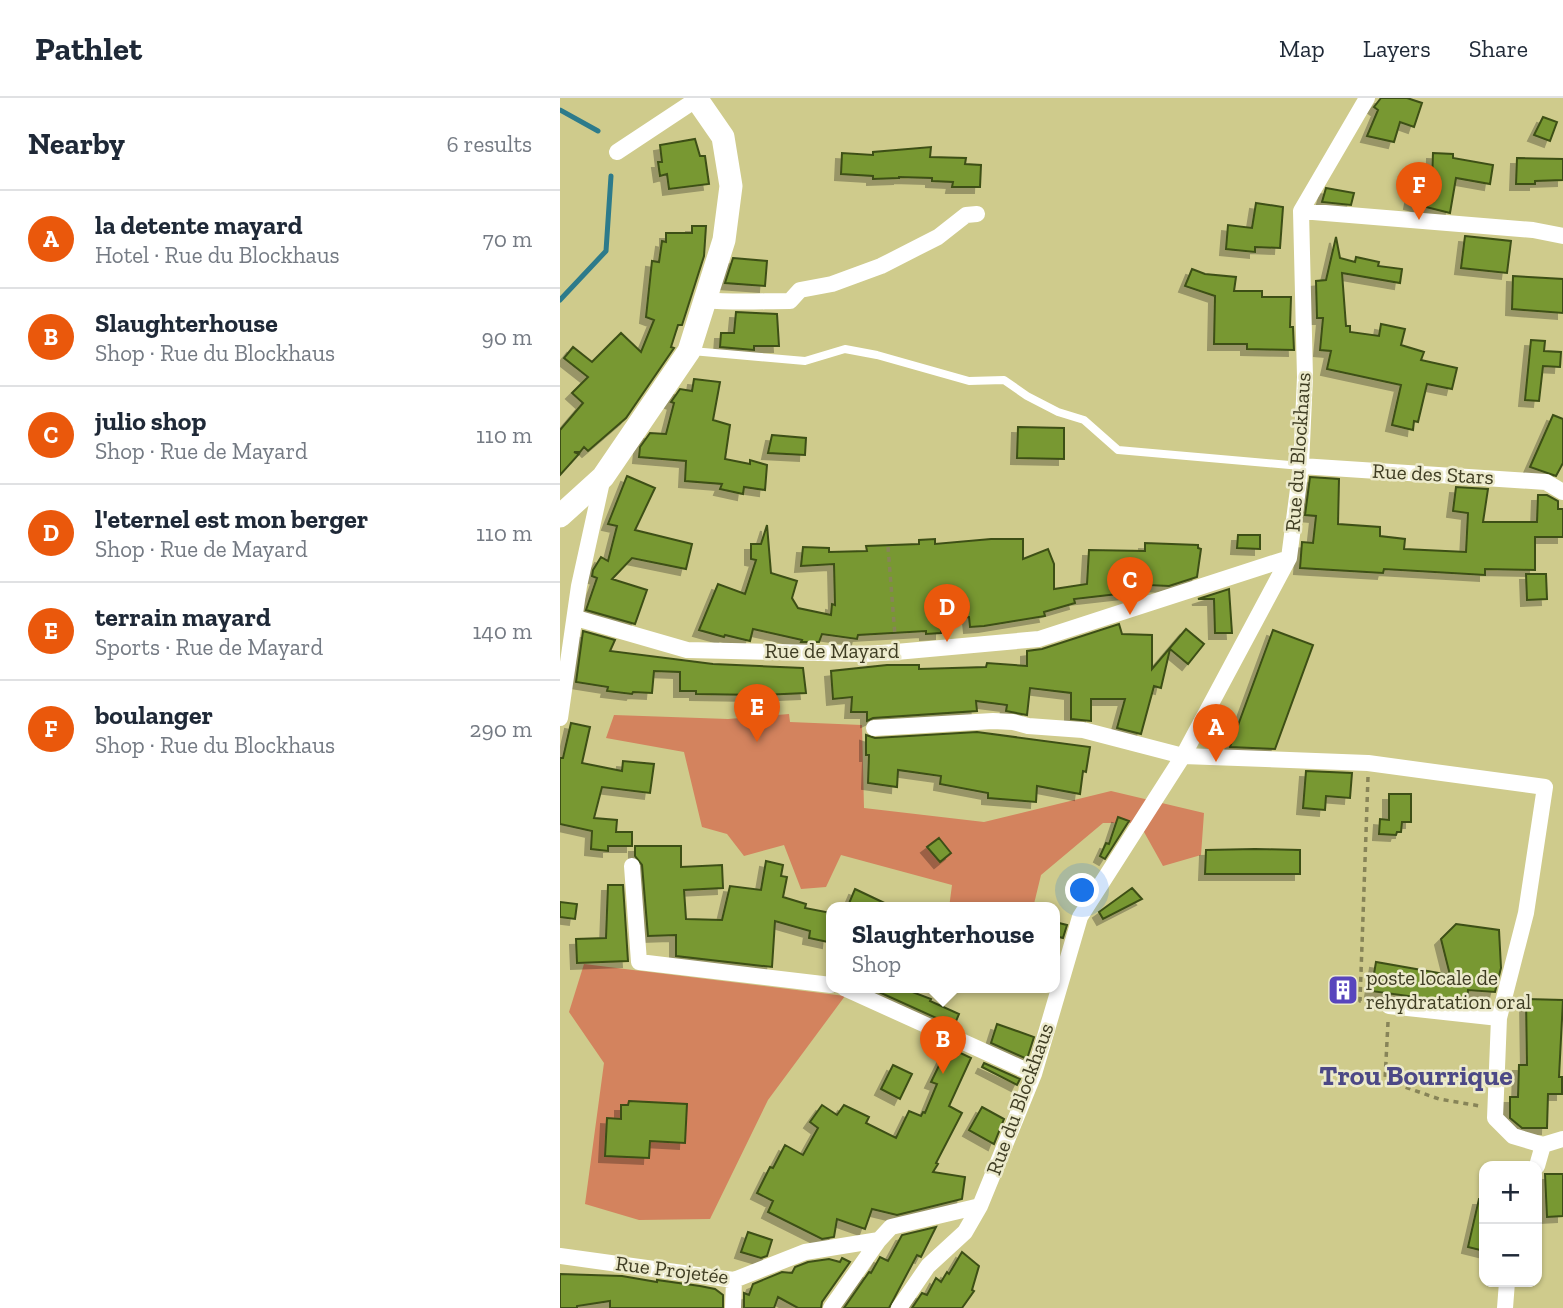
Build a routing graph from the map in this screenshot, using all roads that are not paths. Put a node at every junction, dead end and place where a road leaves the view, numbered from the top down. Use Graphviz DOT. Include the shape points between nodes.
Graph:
graph roads {
  1 [pos="697,98"];
  2 [pos="1367,98"];
  3 [pos="617,152"];
  4 [pos="1301,211"];
  5 [pos="977,214"];
  6 [pos="1563,236"];
  7 [pos="705,300"];
  8 [pos="689,351"];
  9 [pos="1301,466"];
  10 [pos="603,477"];
  11 [pos="1563,492"];
  12 [pos="560,516"];
  13 [pos="1289,558"];
  14 [pos="576,618"];
  15 [pos="560,718"];
  16 [pos="874,728"];
  17 [pos="1183,756"];
  18 [pos="632,866"];
  19 [pos="826,984"];
  20 [pos="1060,985"];
  21 [pos="855,993"];
  22 [pos="1058,993"];
  23 [pos="1389,1006"];
  24 [pos="1499,1018"];
  25 [pos="1034,1074"];
  26 [pos="1563,1139"];
  27 [pos="1543,1145"];
  28 [pos="1538,1161"];
  29 [pos="980,1206"];
  30 [pos="879,1240"];
  31 [pos="560,1256"];
  32 [pos="734,1280"];
  33 [pos="1507,1287"];
  34 [pos="733,1308"];
  35 [pos="831,1308"];
  36 [pos="899,1308"];
  37 [pos="1505,1308"];
  1 -- 3 [label="street"];
  1 -- 7 [label="street" via="723,136 731,186 724,240"];
  2 -- 4 [label="street"];
  4 -- 6 [label="street"];
  4 -- 9 [label="street, Rue du Blockhaus" via="1305,377"];
  5 -- 7 [label="street" via="966,215 938,237 881,266 800,290 790,301 736,304"];
  7 -- 8 [label="street"];
  8 -- 9 [label="lane" via="805,361 845,349 968,382 1004,380 1084,421 1118,450"];
  8 -- 10 [label="street"];
  9 -- 11 [label="street, Rue des Stars" via="1546,482"];
  9 -- 13 [label="street, Rue du Blockhaus"];
  10 -- 12 [label="street"];
  10 -- 14 [label="street"];
  13 -- 14 [label="street, Rue de Mayard" via="1039,639 897,652 687,650"];
  13 -- 17 [label="street, Rue du Blockhaus"];
  14 -- 15 [label="street"];
  16 -- 17 [label="street" via="993,720 1083,730"];
  17 -- 20 [label="street, Rue du Blockhaus" via="1080,917"];
  17 -- 24 [label="street" via="1368,764 1545,787 1526,912"];
  18 -- 19 [label="street" via="639,962"];
  21 -- 25 [label="street"];
  22 -- 25 [label="street, Rue du Blockhaus"];
  23 -- 24 [label="street"];
  24 -- 27 [label="street" via="1495,1118 1513,1136"];
  25 -- 29 [label="street, Rue du Blockhaus"];
  26 -- 27 [label="street"];
  27 -- 28 [label="street"];
  29 -- 30 [label="street, Rue Projetée" via="891,1227"];
  29 -- 36 [label="street, Rue du Blockhaus" via="965,1232 928,1266"];
  30 -- 32 [label="street, Rue Projetée" via="805,1252"];
  30 -- 35 [label="street"];
  31 -- 32 [label="street, Rue Projetée"];
  32 -- 34 [label="street"];
  33 -- 37 [label="street"];
}
